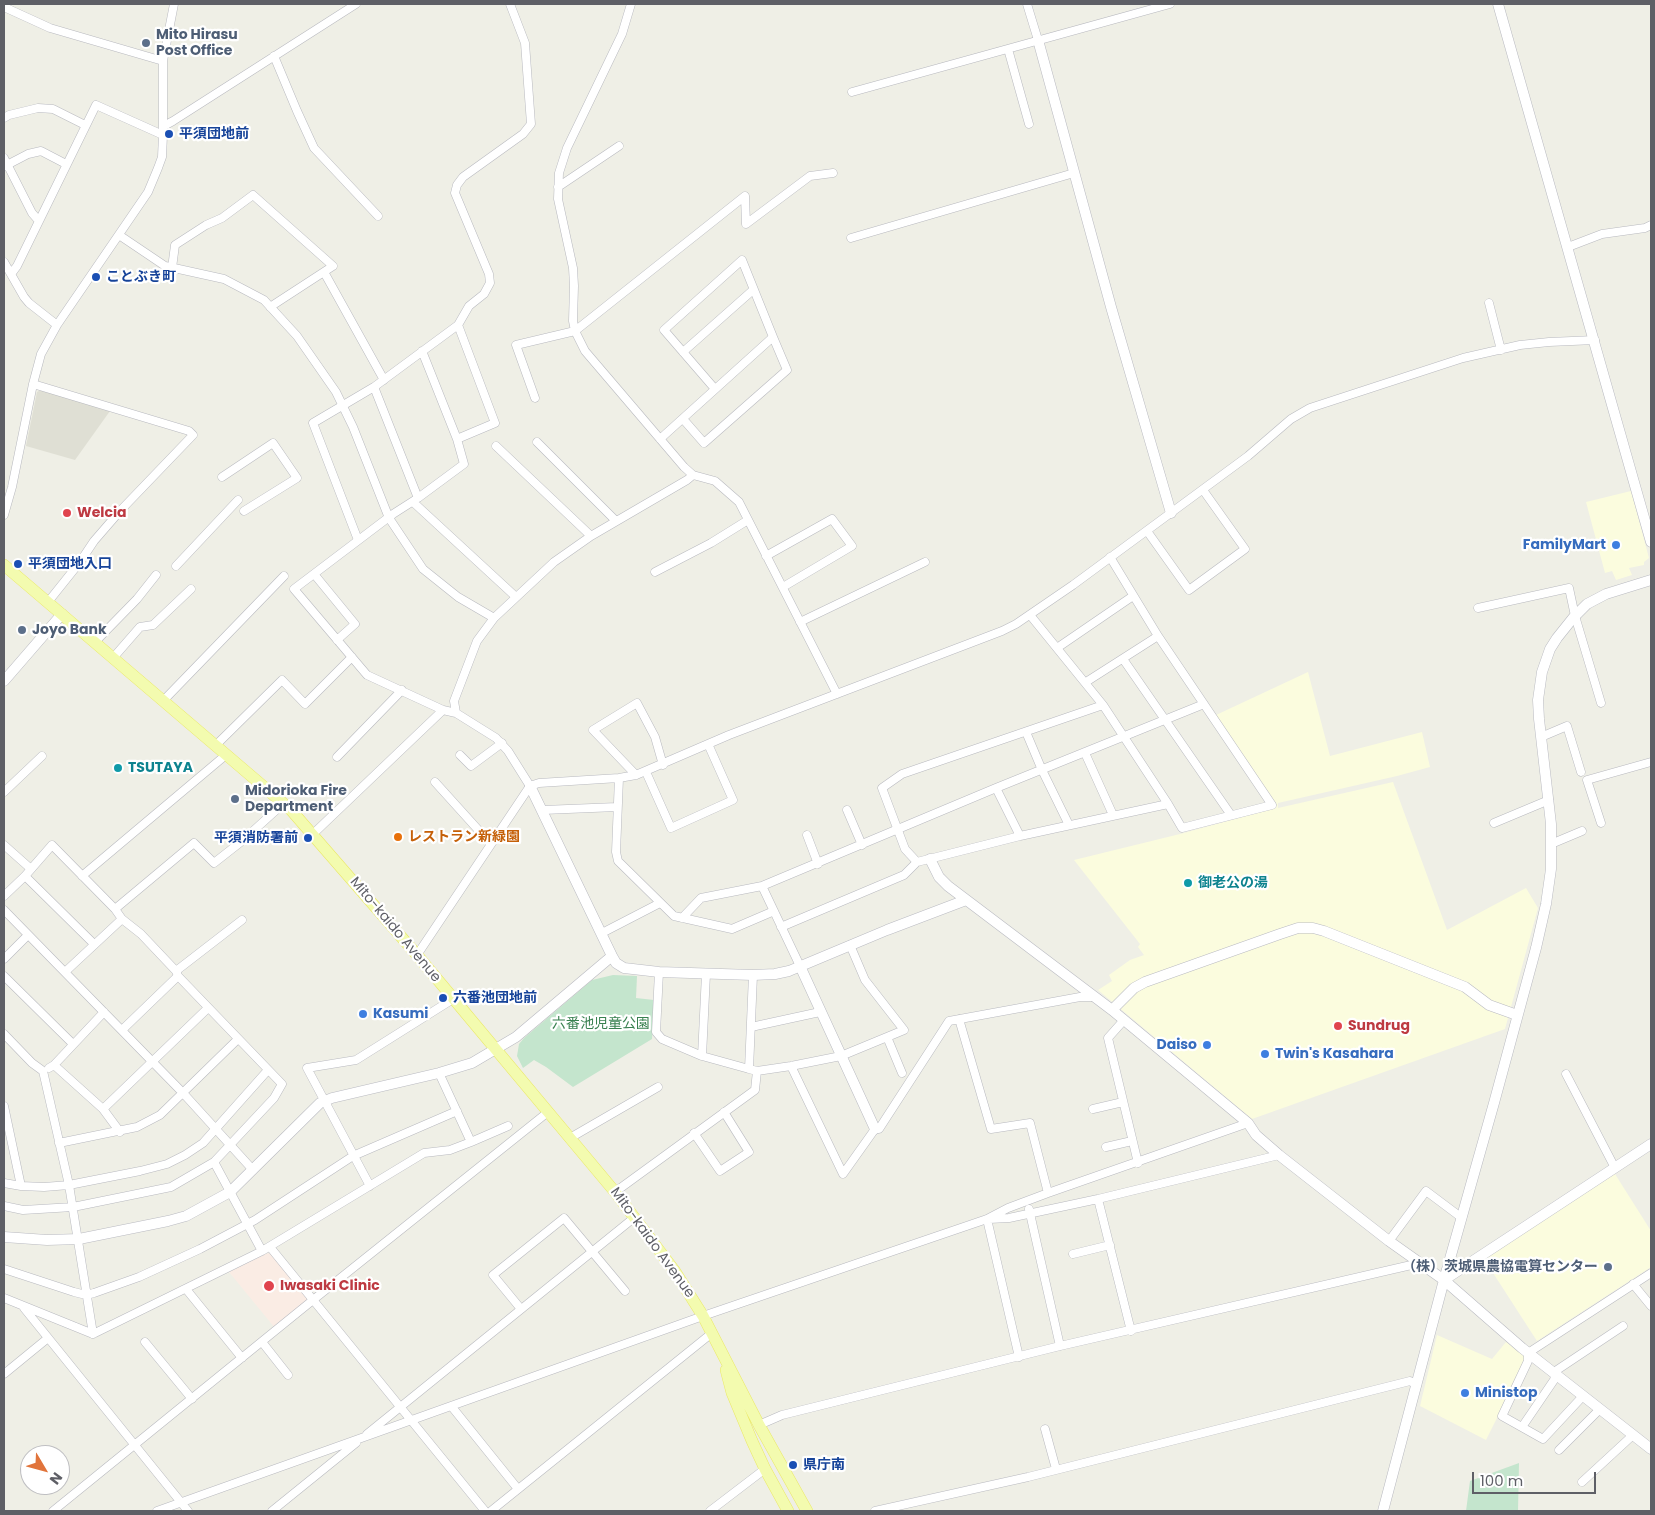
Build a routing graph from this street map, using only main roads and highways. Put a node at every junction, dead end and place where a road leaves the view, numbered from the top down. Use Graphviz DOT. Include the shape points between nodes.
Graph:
graph roads {
  1 [pos="4,565"];
  2 [pos="722,1354"];
  3 [pos="788,1511"];
  4 [pos="806,1511"];
  1 -- 2 [label="main road, Mito-kaido Avenue" via="284,803 313,834 636,1217 704,1316"];
  2 -- 3 [label="main road, Mito-kaido Avenue" via="732,1393 765,1469"];
  2 -- 4 [label="main road, Mito-kaido Avenue"];
}
